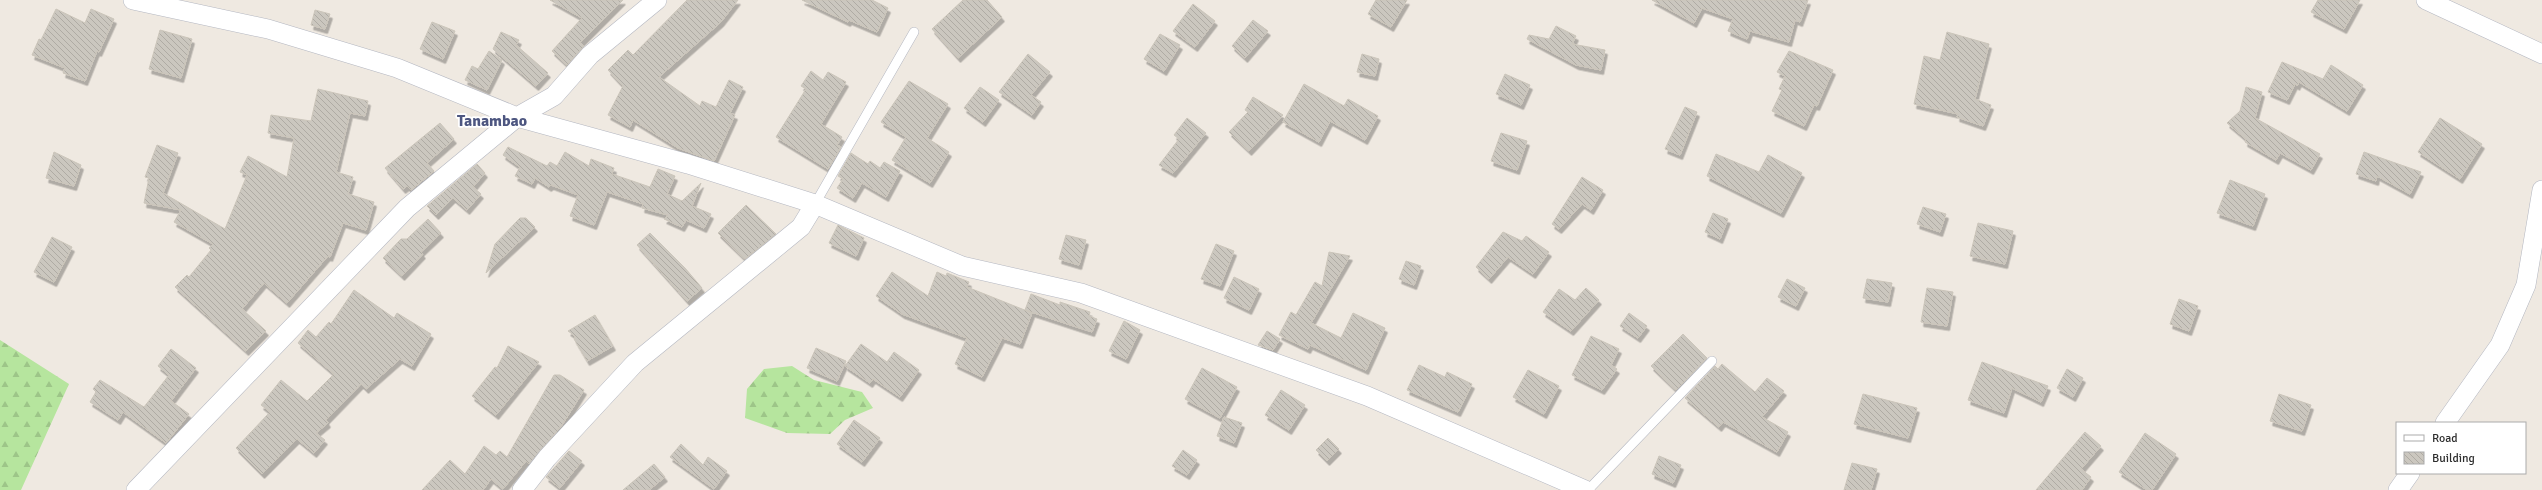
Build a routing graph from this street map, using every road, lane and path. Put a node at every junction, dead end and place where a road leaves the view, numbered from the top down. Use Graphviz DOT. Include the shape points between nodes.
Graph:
graph roads {
  1 [pos="657,0"];
  2 [pos="2426,0"];
  3 [pos="143,1"];
  4 [pos="914,32"];
  5 [pos="2542,54"];
  6 [pos="517,117"];
  7 [pos="2542,190"];
  8 [pos="815,204"];
  9 [pos="1712,361"];
  10 [pos="2446,422"];
  11 [pos="2409,474"];
  12 [pos="136,490"];
  13 [pos="522,490"];
  14 [pos="1585,490"];
  15 [pos="1588,490"];
  16 [pos="2398,490"];
  1 -- 6 [label="street" via="590,55 554,96"];
  2 -- 5 [label="street"];
  3 -- 6 [label="street" via="268,29 382,64"];
  4 -- 8 [label="lane"];
  6 -- 8 [label="street" via="688,164"];
  6 -- 12 [label="street" via="407,208"];
  7 -- 10 [label="street" via="2526,285 2500,345"];
  8 -- 13 [label="street" via="801,227 635,363 547,458"];
  8 -- 14 [label="street" via="962,266 1081,293 1367,396"];
  9 -- 15 [label="lane"];
  11 -- 16 [label="street"];
}
